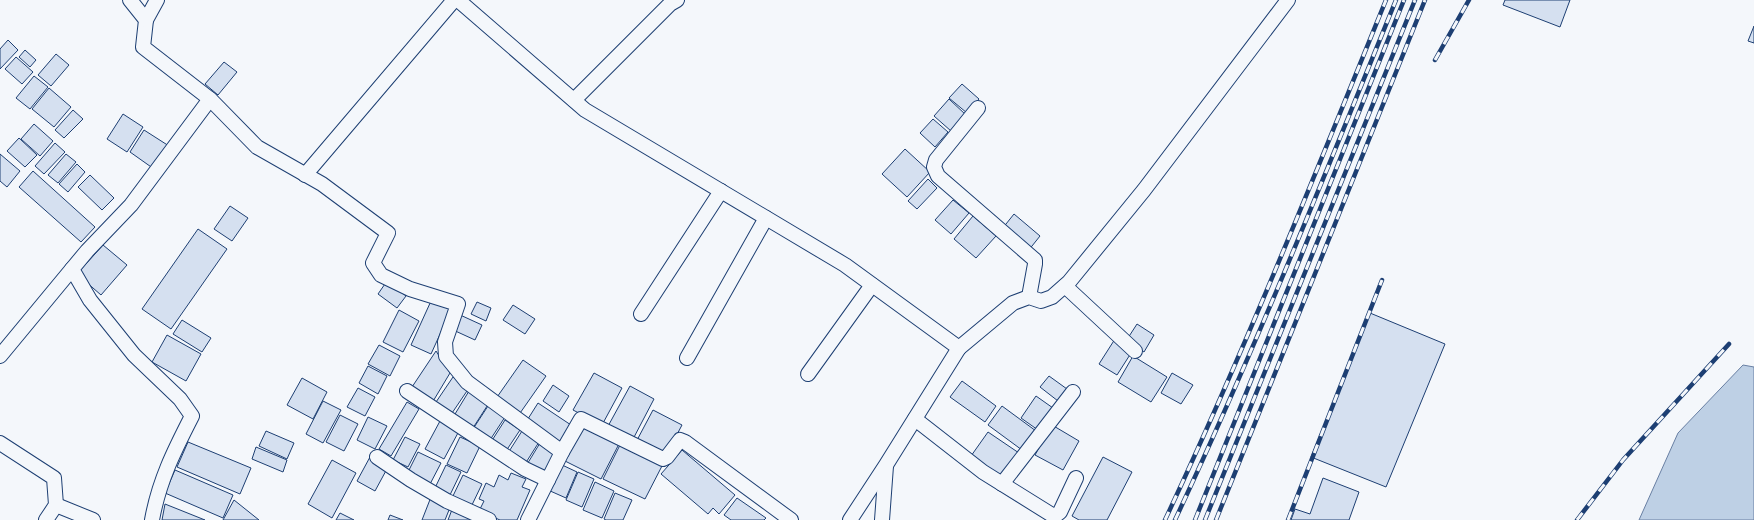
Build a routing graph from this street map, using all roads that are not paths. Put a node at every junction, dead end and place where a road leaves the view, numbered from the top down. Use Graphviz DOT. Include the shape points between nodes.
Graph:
graph roads {
  1 [pos="130,0"];
  2 [pos="157,0"];
  3 [pos="677,0"];
  4 [pos="1288,0"];
  5 [pos="462,2"];
  6 [pos="146,20"];
  7 [pos="210,99"];
  8 [pos="574,100"];
  9 [pos="978,108"];
  10 [pos="305,174"];
  11 [pos="721,191"];
  12 [pos="766,218"];
  13 [pos="72,269"];
  14 [pos="872,285"];
  15 [pos="1065,286"];
  16 [pos="1029,297"];
  17 [pos="641,314"];
  18 [pos="959,348"];
  19 [pos="1135,350"];
  20 [pos="0,356"];
  21 [pos="686,358"];
  22 [pos="808,374"];
  23 [pos="407,391"];
  24 [pos="1072,392"];
  25 [pos="915,419"];
  26 [pos="0,443"];
  27 [pos="562,452"];
  28 [pos="377,457"];
  29 [pos="886,465"];
  30 [pos="1076,478"];
  31 [pos="548,480"];
  32 [pos="1002,484"];
  33 [pos="56,505"];
  34 [pos="46,520"];
  35 [pos="93,520"];
  36 [pos="152,520"];
  37 [pos="489,520"];
  38 [pos="528,520"];
  39 [pos="791,520"];
  40 [pos="850,520"];
  41 [pos="882,520"];
  1 -- 6 [label="street"];
  2 -- 6 [label="street"];
  3 -- 8 [label="street" via="670,4"];
  4 -- 15 [label="street" via="1144,190"];
  5 -- 8 [label="street"];
  5 -- 10 [label="street"];
  6 -- 7 [label="street" via="143,47"];
  7 -- 10 [label="street" via="257,147"];
  7 -- 13 [label="street" via="131,205"];
  8 -- 11 [label="street" via="585,110"];
  9 -- 16 [label="street" via="936,160 934,167 938,176 1034,260"];
  10 -- 27 [label="street" via="388,232 373,263 381,275 410,289 458,304 445,342 446,356 467,382"];
  11 -- 12 [label="street"];
  11 -- 17 [label="street"];
  12 -- 14 [label="street" via="845,265"];
  12 -- 21 [label="street"];
  13 -- 20 [label="street"];
  13 -- 36 [label="street" via="90,300 134,355 180,399 192,416 169,462 155,502"];
  14 -- 18 [label="street"];
  14 -- 22 [label="street"];
  15 -- 16 [label="street" via="1052,297 1041,301"];
  15 -- 19 [label="street"];
  16 -- 18 [label="street" via="1013,303"];
  18 -- 25 [label="street"];
  23 -- 31 [label="street" via="525,469"];
  24 -- 32 [label="street"];
  25 -- 29 [label="street"];
  25 -- 32 [label="street"];
  26 -- 33 [label="street" via="54,478"];
  27 -- 31 [label="street"];
  27 -- 39 [label="street" via="582,419 663,459 680,440"];
  28 -- 37 [label="street" via="447,501"];
  29 -- 40 [label="street"];
  29 -- 41 [label="street"];
  30 -- 32 [label="street" via="1060,512 1055,516"];
  31 -- 38 [label="street"];
  33 -- 34 [label="street"];
  33 -- 35 [label="street"];
}
